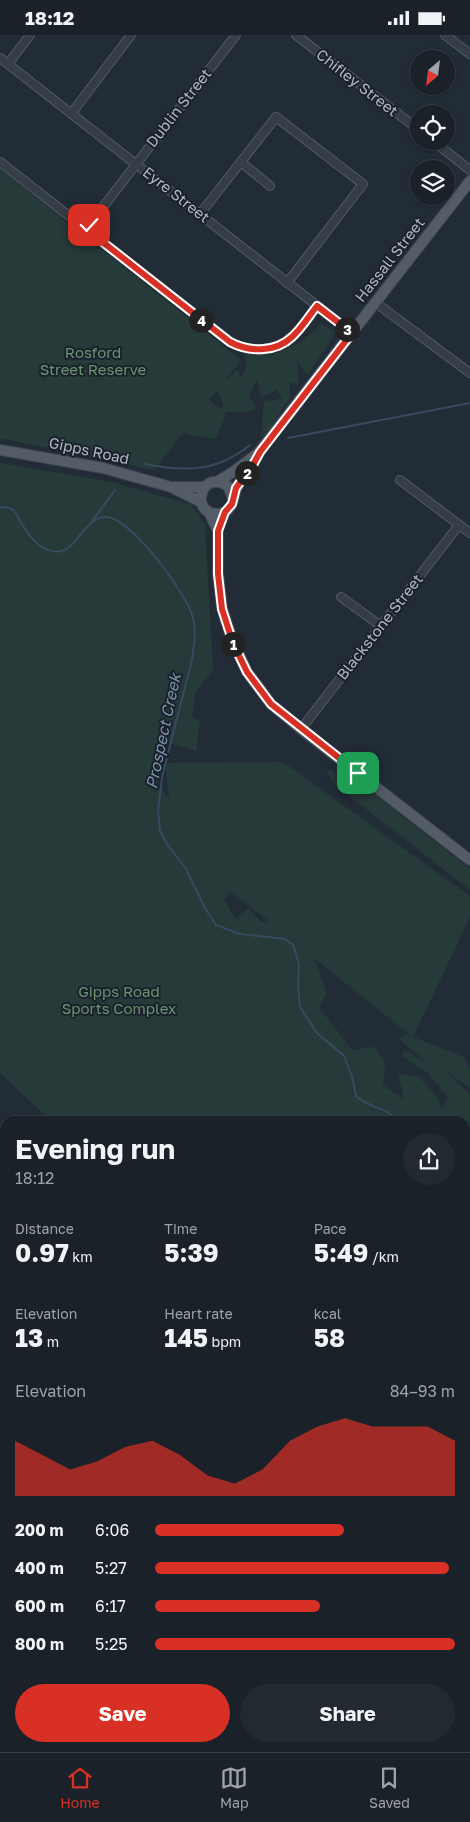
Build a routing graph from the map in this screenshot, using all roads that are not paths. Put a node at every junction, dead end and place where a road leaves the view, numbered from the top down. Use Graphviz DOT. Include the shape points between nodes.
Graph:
graph roads {
  1 [pos="30,35"];
  2 [pos="131,35"];
  3 [pos="236,35"];
  4 [pos="296,35"];
  5 [pos="445,35"];
  6 [pos="470,54"];
  7 [pos="0,58"];
  8 [pos="8,64"];
  9 [pos="71,114"];
  10 [pos="410,123"];
  11 [pos="444,150"];
  12 [pos="0,162"];
  13 [pos="241,163"];
  14 [pos="136,164"];
  15 [pos="470,170"];
  16 [pos="470,181"];
  17 [pos="270,186"];
  18 [pos="200,214"];
  19 [pos="86,229"];
  20 [pos="287,283"];
  21 [pos="376,303"];
  22 [pos="317,306"];
  23 [pos="352,333"];
  24 [pos="470,373"];
  25 [pos="0,450"];
  26 [pos="260,452"];
  27 [pos="400,480"];
  28 [pos="217,482"];
  29 [pos="171,487"];
  30 [pos="205,487"];
  31 [pos="233,498"];
  32 [pos="201,502"];
  33 [pos="209,512"];
  34 [pos="225,512"];
  35 [pos="459,525"];
  36 [pos="218,531"];
  37 [pos="470,533"];
  38 [pos="341,597"];
  39 [pos="381,626"];
  40 [pos="302,729"];
  41 [pos="470,860"];
  1 -- 8 [label="street"];
  2 -- 9 [label="street"];
  3 -- 14 [label="street, Dublin Street"];
  4 -- 10 [label="street, Chifley Street"];
  5 -- 6 [label="street"];
  7 -- 8 [label="street, Eyre Street"];
  8 -- 9 [label="street, Eyre Street"];
  9 -- 14 [label="street, Eyre Street"];
  11 -- 15 [label="street"];
  12 -- 19 [label="street"];
  13 -- 17 [label="street"];
  13 -- 18 [label="street"];
  13 -- 20 [label="street" via="276,117 363,185"];
  14 -- 18 [label="street, Eyre Street"];
  14 -- 19 [label="street, Dublin Street"];
  16 -- 21 [label="main road, Hassall Street"];
  18 -- 20 [label="street, Eyre Street"];
  19 -- 22 [label="street" via="241,348 271,349 283,344 293,337"];
  20 -- 22 [label="street, Eyre Street"];
  21 -- 23 [label="main road, Hassall Street"];
  21 -- 24 [label="street"];
  22 -- 23 [label="street, Eyre Street"];
  23 -- 26 [label="main road, Hassall Street"];
  25 -- 29 [label="main road, Gipps Road" via="103,468"];
  26 -- 28 [label="main road, Hassall Street"];
  26 -- 31 [label="main road, Hassall Street"];
  27 -- 35 [label="street"];
  28 -- 30 [label="main road"];
  28 -- 31 [label="main road" via="228,486"];
  29 -- 30 [label="main road, Gipps Road"];
  29 -- 32 [label="main road, Gipps Road"];
  30 -- 32 [label="main road"];
  31 -- 34 [label="main road"];
  32 -- 33 [label="main road"];
  33 -- 34 [label="main road"];
  33 -- 36 [label="main road"];
  34 -- 36 [label="main road"];
  35 -- 37 [label="street"];
  35 -- 39 [label="street, Blackstone Street"];
  36 -- 40 [label="main road" via="222,609 233,643 247,672 271,704"];
  38 -- 39 [label="street"];
  39 -- 40 [label="street, Blackstone Street"];
  40 -- 41 [label="main road"];
}
